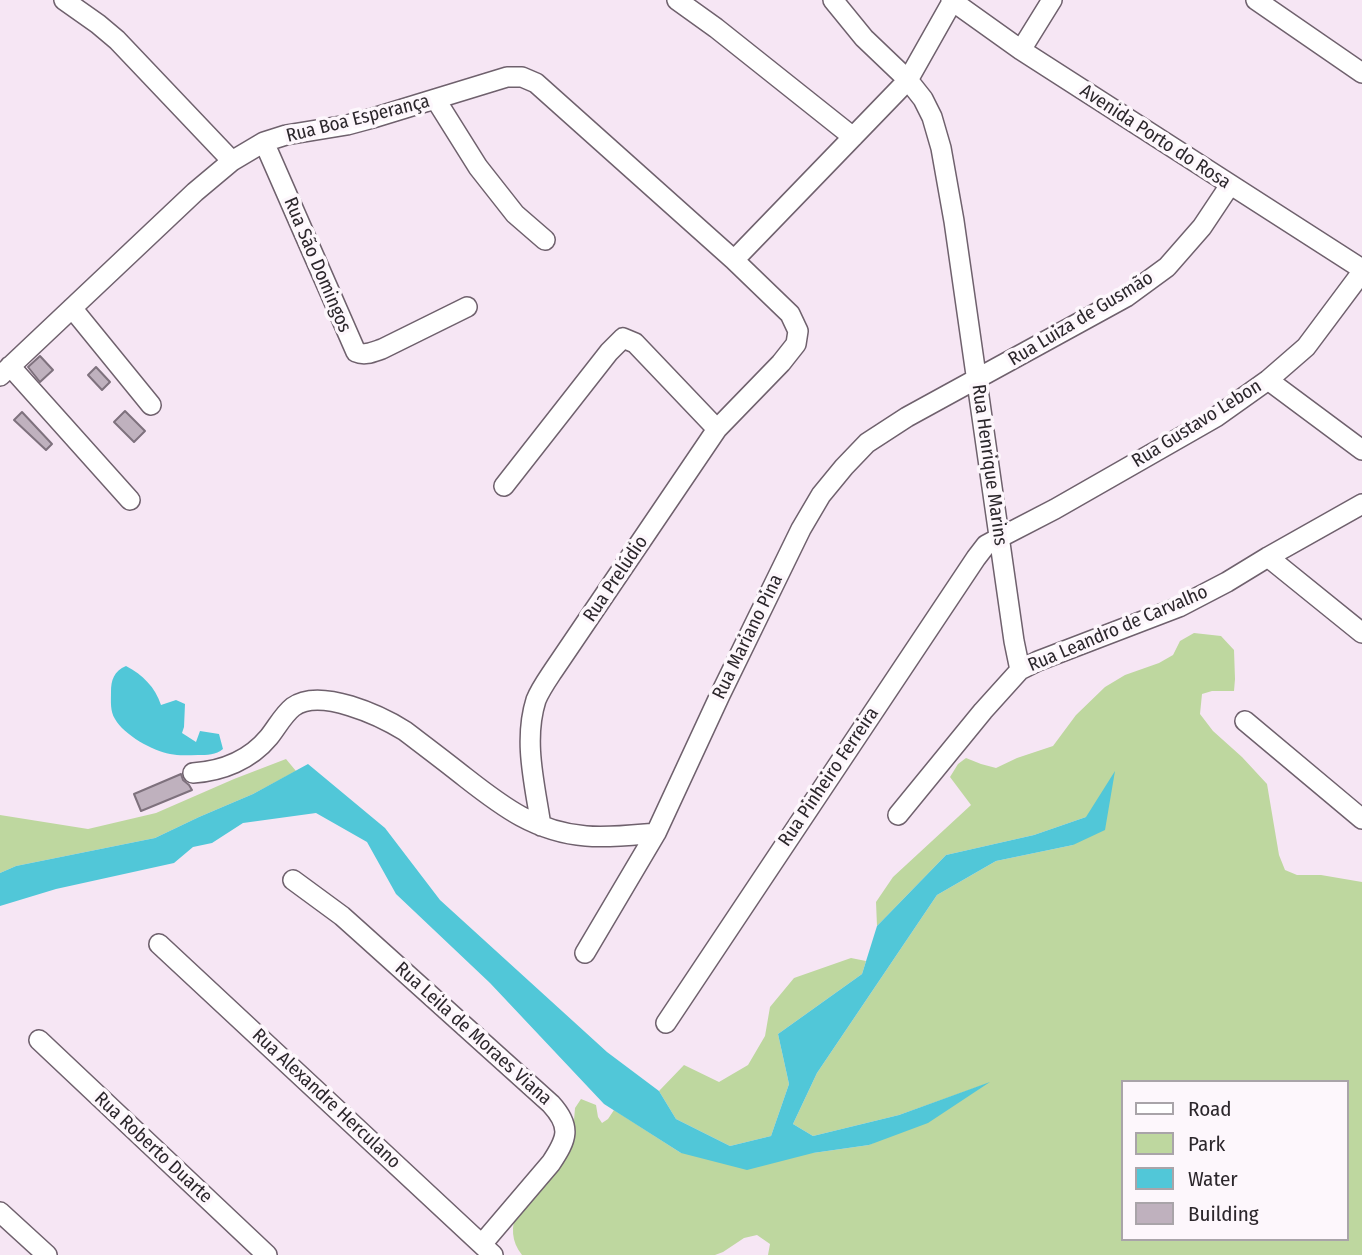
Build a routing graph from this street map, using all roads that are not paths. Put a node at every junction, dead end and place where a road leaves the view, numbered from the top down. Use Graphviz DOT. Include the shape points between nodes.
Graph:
graph roads {
  1 [pos="64,0"];
  2 [pos="677,0"];
  3 [pos="833,0"];
  4 [pos="1052,0"];
  5 [pos="1256,0"];
  6 [pos="952,1"];
  7 [pos="1021,50"];
  8 [pos="1362,73"];
  9 [pos="908,80"];
  10 [pos="436,100"];
  11 [pos="853,137"];
  12 [pos="264,142"];
  13 [pos="232,161"];
  14 [pos="1230,185"];
  15 [pos="545,240"];
  16 [pos="734,260"];
  17 [pos="1362,270"];
  18 [pos="467,307"];
  19 [pos="72,308"];
  20 [pos="781,363"];
  21 [pos="5,371"];
  22 [pos="977,380"];
  23 [pos="1268,380"];
  24 [pos="151,405"];
  25 [pos="717,429"];
  26 [pos="1362,450"];
  27 [pos="503,486"];
  28 [pos="130,500"];
  29 [pos="1362,504"];
  30 [pos="999,538"];
  31 [pos="1268,557"];
  32 [pos="1362,633"];
  33 [pos="1020,670"];
  34 [pos="1245,721"];
  35 [pos="193,774"];
  36 [pos="898,815"];
  37 [pos="1362,819"];
  38 [pos="541,826"];
  39 [pos="656,833"];
  40 [pos="293,880"];
  41 [pos="159,944"];
  42 [pos="584,953"];
  43 [pos="666,1023"];
  44 [pos="39,1040"];
  45 [pos="0,1212"];
  46 [pos="487,1250"];
  47 [pos="47,1255"];
  48 [pos="267,1255"];
  1 -- 13 [label="street" via="117,40"];
  2 -- 11 [label="street"];
  3 -- 9 [label="street, Rua Henrique Marins"];
  4 -- 7 [label="street"];
  5 -- 8 [label="street"];
  6 -- 7 [label="street, Avenida Porto do Rosa"];
  6 -- 9 [label="street"];
  7 -- 14 [label="street, Avenida Porto do Rosa"];
  9 -- 11 [label="street"];
  9 -- 22 [label="street, Rua Henrique Marins" via="932,117 941,148"];
  10 -- 12 [label="street, Rua Boa Esperança"];
  10 -- 15 [label="street" via="478,167 515,214"];
  10 -- 16 [label="street, Rua Boa Esperança" via="507,78 529,79"];
  11 -- 16 [label="street"];
  12 -- 13 [label="street, Rua Boa Esperança"];
  12 -- 18 [label="street, Rua São Domingos" via="356,352 382,349"];
  13 -- 19 [label="street, Rua Boa Esperança"];
  14 -- 17 [label="street, Avenida Porto do Rosa"];
  14 -- 22 [label="street, Rua Luiza de Gusmão" via="1167,267 1126,297"];
  16 -- 20 [label="street, Rua Boa Esperança" via="796,325 796,344"];
  17 -- 23 [label="street, Rua Gustavo Lebon" via="1306,347"];
  19 -- 21 [label="street, Rua Boa Esperança"];
  19 -- 24 [label="street"];
  20 -- 25 [label="street, Rua Prelúdio"];
  21 -- 28 [label="street"];
  22 -- 30 [label="street, Rua Henrique Marins"];
  22 -- 39 [label="street, Rua Mariano Pina" via="942,396 867,443 821,495 775,580"];
  23 -- 26 [label="street"];
  23 -- 30 [label="street, Rua Gustavo Lebon" via="1216,417"];
  25 -- 27 [label="street" via="635,343 623,338"];
  25 -- 38 [label="street, Rua Prelúdio" via="537,697 530,749"];
  29 -- 31 [label="street, Rua Leandro de Carvalho"];
  30 -- 33 [label="street, Rua Henrique Marins"];
  30 -- 43 [label="street, Rua Pinheiro Ferreira" via="976,558"];
  31 -- 32 [label="street"];
  31 -- 33 [label="street, Rua Leandro de Carvalho" via="1179,607"];
  33 -- 36 [label="street"];
  34 -- 37 [label="street"];
  35 -- 38 [label="street" via="212,772 243,759 292,708 310,700 324,701 388,721 516,815"];
  38 -- 39 [label="street" via="584,836"];
  39 -- 42 [label="street, Rua Mariano Pina"];
  40 -- 46 [label="street, Rua Leila de Moraes Viana" via="342,916 560,1114 566,1131 560,1150"];
  41 -- 46 [label="street, Rua Alexandre Herculano"];
  44 -- 48 [label="street, Rua Roberto Duarte"];
  45 -- 47 [label="street"];
}
